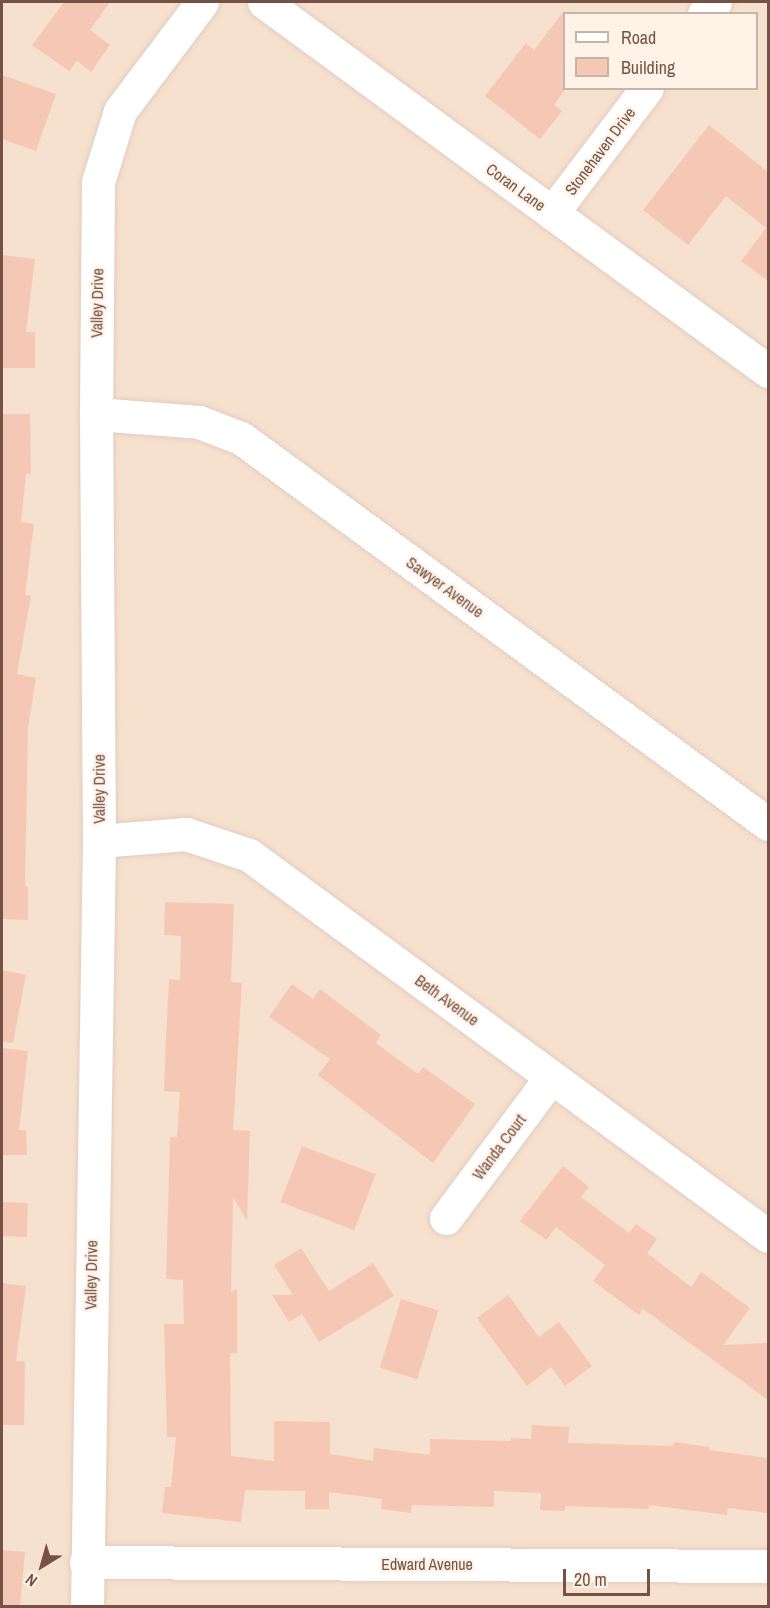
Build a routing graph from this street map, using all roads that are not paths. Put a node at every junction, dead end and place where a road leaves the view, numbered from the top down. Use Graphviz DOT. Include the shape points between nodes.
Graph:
graph roads {
  1 [pos="202,2"];
  2 [pos="264,2"];
  3 [pos="645,90"];
  4 [pos="552,213"];
  5 [pos="768,371"];
  6 [pos="96,414"];
  7 [pos="768,824"];
  8 [pos="99,842"];
  9 [pos="551,1077"];
  10 [pos="446,1218"];
  11 [pos="768,1236"];
  12 [pos="86,1562"];
  13 [pos="768,1566"];
  14 [pos="87,1606"];
  1 -- 6 [label="street, Valley Drive" via="120,111 98,182"];
  2 -- 4 [label="street, Coran Lane"];
  3 -- 4 [label="street, Stonehaven Drive"];
  4 -- 5 [label="street, Coran Lane"];
  6 -- 7 [label="street, Sawyer Avenue" via="199,422 241,438"];
  6 -- 8 [label="street, Valley Drive"];
  8 -- 9 [label="street, Beth Avenue" via="186,834 249,855"];
  8 -- 12 [label="street, Valley Drive"];
  9 -- 10 [label="street, Wanda Court"];
  9 -- 11 [label="street, Beth Avenue"];
  12 -- 13 [label="street, Edward Avenue"];
  12 -- 14 [label="street, Valley Drive"];
}
